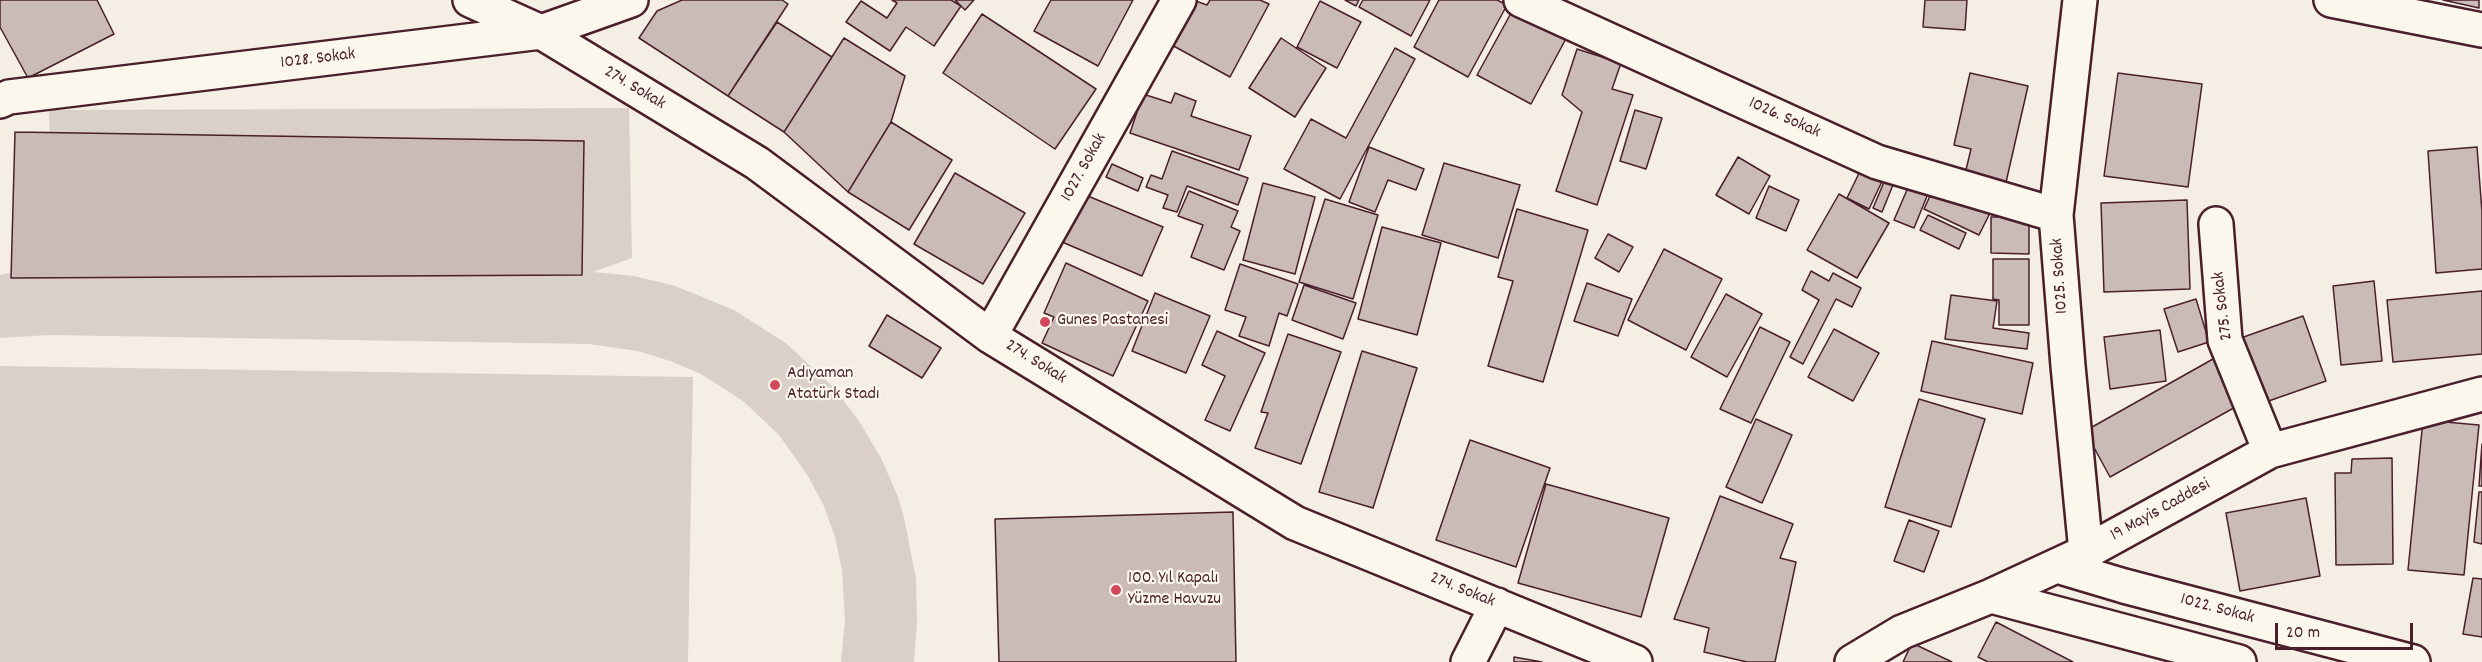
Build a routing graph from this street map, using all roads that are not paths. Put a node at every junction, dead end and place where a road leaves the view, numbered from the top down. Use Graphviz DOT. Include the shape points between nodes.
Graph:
graph roads {
  1 [pos="470,0"];
  2 [pos="631,0"];
  3 [pos="1179,0"];
  4 [pos="1521,0"];
  5 [pos="2080,0"];
  6 [pos="2331,0"];
  7 [pos="2482,30"];
  8 [pos="541,32"];
  9 [pos="0,101"];
  10 [pos="2056,215"];
  11 [pos="2216,224"];
  12 [pos="990,336"];
  13 [pos="2482,394"];
  14 [pos="2270,452"];
  15 [pos="2072,559"];
  16 [pos="1991,596"];
  17 [pos="1497,605"];
  18 [pos="1468,662"];
  19 [pos="1635,662"];
  20 [pos="1852,662"];
  21 [pos="2239,662"];
  22 [pos="2413,662"];
  1 -- 8 [label="street, 274. Sokak"];
  2 -- 8 [label="street, 1028. Sokak"];
  3 -- 12 [label="street, 1027. Sokak"];
  4 -- 10 [label="street, 1026. Sokak" via="1877,162"];
  5 -- 10 [label="street, 1025. Sokak"];
  6 -- 7 [label="street"];
  8 -- 9 [label="street, 1028. Sokak"];
  8 -- 12 [label="street, 274. Sokak" via="757,163"];
  10 -- 15 [label="street, 1025. Sokak" via="2068,366"];
  11 -- 14 [label="street, 275. Sokak" via="2225,339"];
  12 -- 17 [label="street, 274. Sokak" via="1295,523"];
  13 -- 14 [label="street, 19 Mayis Caddesi"];
  14 -- 15 [label="street, 19 Mayis Caddesi"];
  15 -- 16 [label="street, 19 Mayis Caddesi"];
  15 -- 22 [label="street, 1022. Sokak" via="2124,586"];
  16 -- 20 [label="street, 19 Mayis Caddesi" via="1902,632"];
  16 -- 21 [label="street"];
  17 -- 18 [label="street"];
  17 -- 19 [label="street, 274. Sokak"];
}
